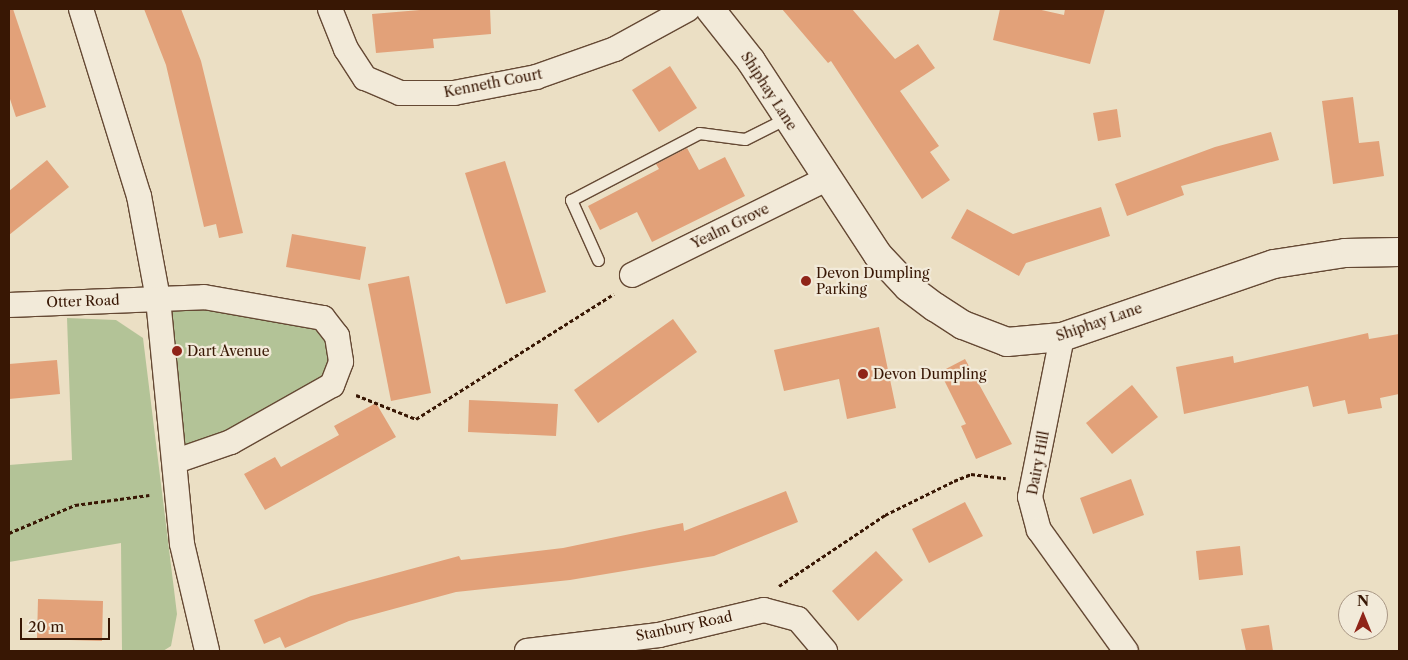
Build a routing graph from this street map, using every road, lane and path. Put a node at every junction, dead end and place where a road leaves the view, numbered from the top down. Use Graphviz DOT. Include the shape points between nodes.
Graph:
graph roads {
  1 [pos="80,9"];
  2 [pos="330,9"];
  3 [pos="688,9"];
  4 [pos="710,9"];
  5 [pos="787,118"];
  6 [pos="828,178"];
  7 [pos="1399,252"];
  8 [pos="598,260"];
  9 [pos="632,275"];
  10 [pos="158,299"];
  11 [pos="9,304"];
  12 [pos="1062,337"];
  13 [pos="332,385"];
  14 [pos="176,462"];
  15 [pos="1010,478"];
  16 [pos="178,491"];
  17 [pos="9,533"];
  18 [pos="771,612"];
  19 [pos="206,651"];
  20 [pos="527,651"];
  21 [pos="825,651"];
  22 [pos="1126,651"];
  1 -- 10 [label="street" via="139,196"];
  2 -- 3 [label="street, Kenneth Court" via="346,49 365,78 400,93 454,93 536,77 614,49"];
  4 -- 5 [label="street, Shiphay Lane"];
  5 -- 6 [label="street, Shiphay Lane"];
  5 -- 8 [label="lane" via="745,139 699,133 571,200"];
  6 -- 9 [label="street, Yealm Grove"];
  6 -- 12 [label="street, Shiphay Lane" via="878,254 908,287 936,307 963,325 1007,342"];
  7 -- 12 [label="street, Shiphay Lane" via="1345,252 1274,264"];
  9 -- 13 [label="path" via="613,294 416,419"];
  10 -- 11 [label="street, Otter Road"];
  10 -- 13 [label="street, Otter Road" via="214,298 322,318 337,336 342,362"];
  10 -- 14 [label="street"];
  12 -- 22 [label="street, Dairy Hill" via="1030,497 1039,530"];
  13 -- 14 [label="street" via="231,442"];
  14 -- 16 [label="street"];
  15 -- 18 [label="path" via="971,474 885,515 776,588"];
  16 -- 17 [label="path" via="75,505"];
  16 -- 19 [label="street" via="182,544"];
  18 -- 20 [label="street, Stanbury Road" via="725,617 658,635"];
  18 -- 21 [label="street, Stanbury Road" via="798,619"];
}
